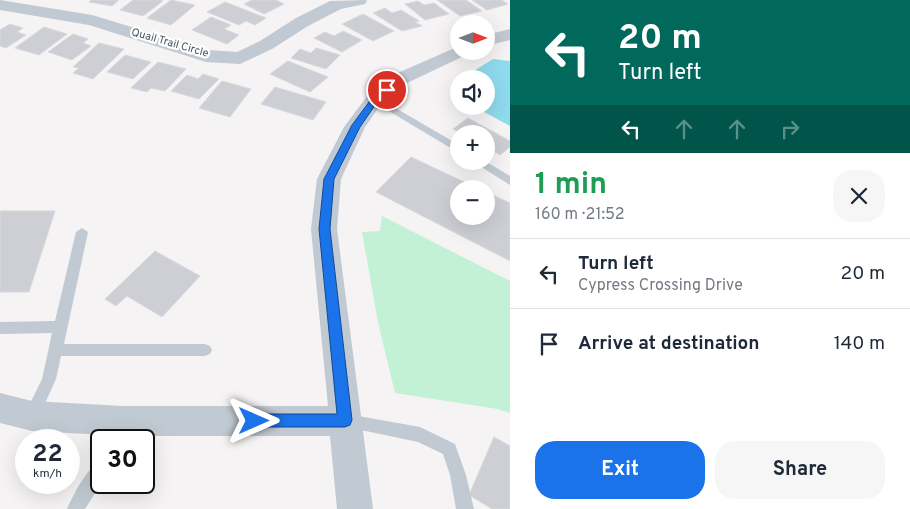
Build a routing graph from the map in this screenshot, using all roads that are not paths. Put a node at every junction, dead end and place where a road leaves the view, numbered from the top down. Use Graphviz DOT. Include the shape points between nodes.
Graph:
graph roads {
  1 [pos="359,0"];
  2 [pos="0,5"];
  3 [pos="510,34"];
  4 [pos="495,38"];
  5 [pos="450,55"];
  6 [pos="375,100"];
  7 [pos="450,145"];
  8 [pos="492,170"];
  9 [pos="510,181"];
  10 [pos="82,232"];
  11 [pos="61,327"];
  12 [pos="0,328"];
  13 [pos="55,350"];
  14 [pos="205,350"];
  15 [pos="0,408"];
  16 [pos="32,416"];
  17 [pos="345,420"];
  18 [pos="90,483"];
  19 [pos="76,509"];
  20 [pos="355,509"];
  21 [pos="465,509"];
  1 -- 2 [label="street, Quail Trail Circle" via="336,5 240,58 206,56 92,20"];
  3 -- 4 [label="street"];
  5 -- 6 [label="street" via="398,80"];
  6 -- 7 [label="lane"];
  6 -- 17 [label="street" via="355,127 329,179 324,229"];
  8 -- 9 [label="lane"];
  10 -- 11 [label="lane"];
  11 -- 12 [label="lane"];
  11 -- 13 [label="lane"];
  13 -- 14 [label="lane"];
  13 -- 16 [label="lane" via="49,378"];
  15 -- 16 [label="street"];
  16 -- 17 [label="street" via="116,427"];
  17 -- 20 [label="street"];
  17 -- 21 [label="lane" via="420,435 449,449"];
  18 -- 19 [label="lane"];
}
